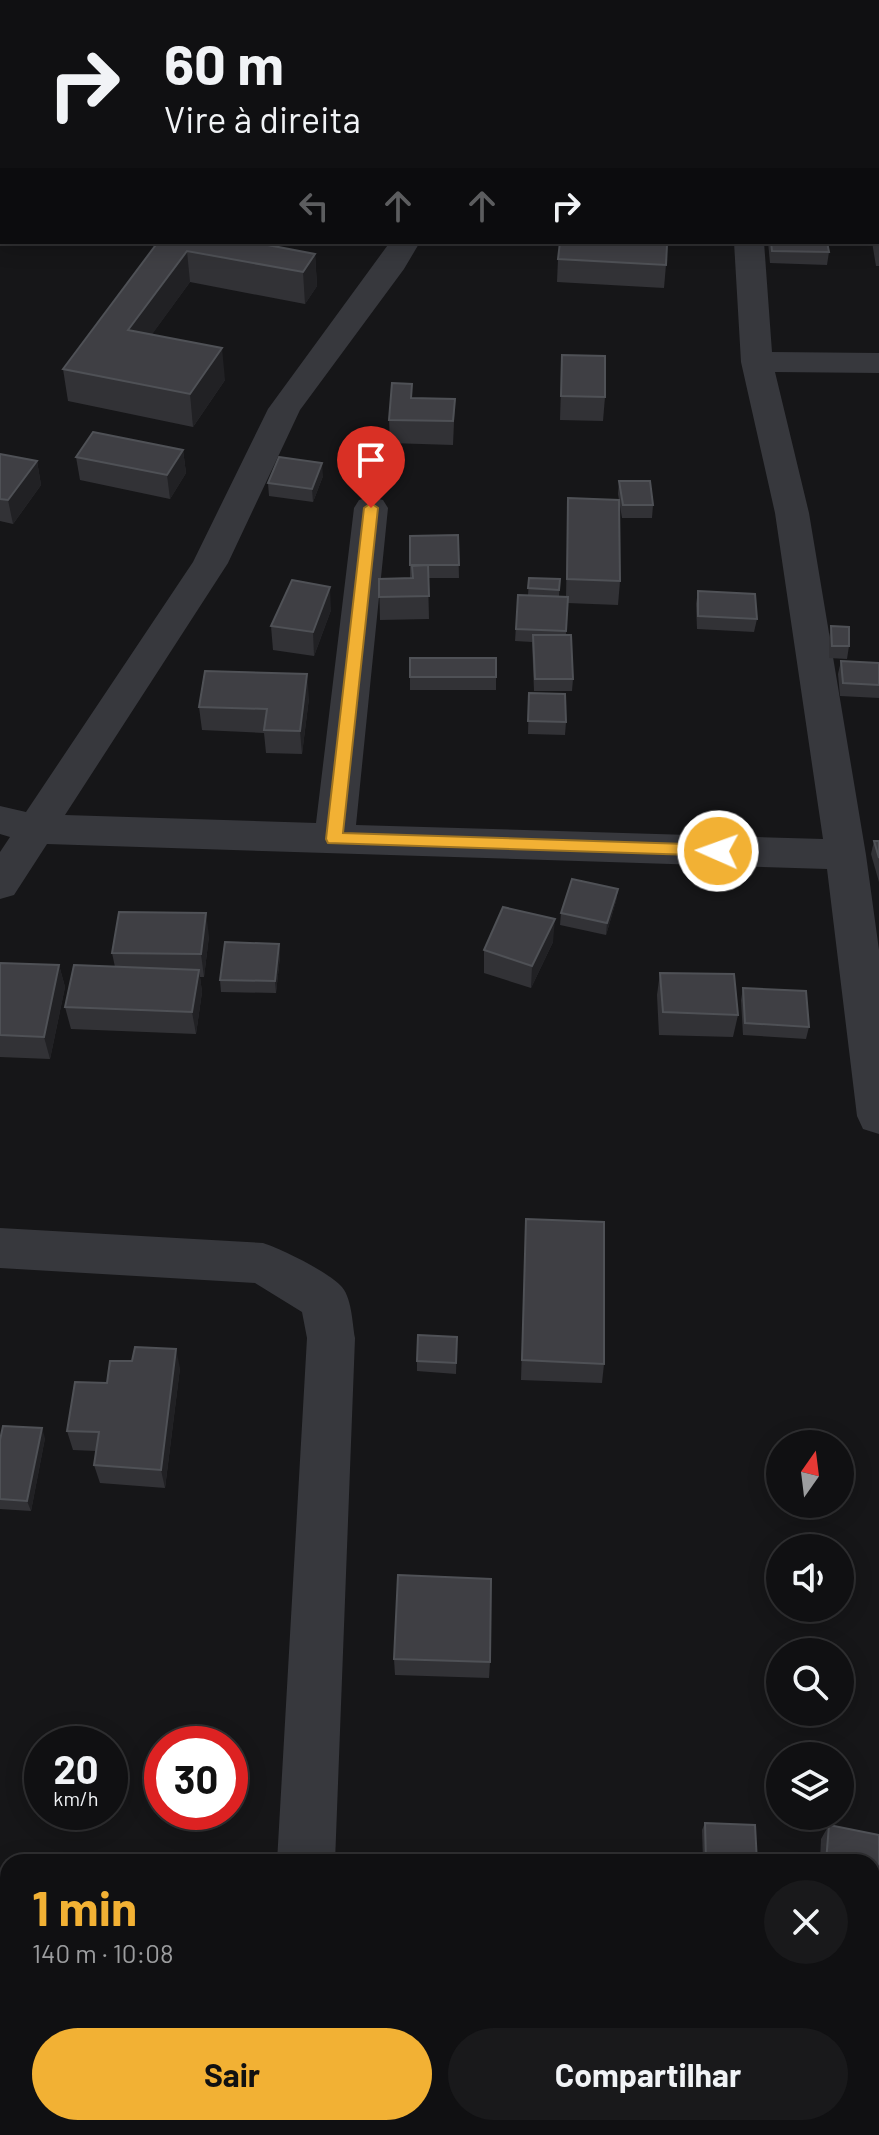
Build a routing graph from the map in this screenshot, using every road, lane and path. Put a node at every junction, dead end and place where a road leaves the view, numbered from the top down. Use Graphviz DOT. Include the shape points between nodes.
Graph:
graph roads {
  1 [pos="404,244"];
  2 [pos="749,244"];
  3 [pos="757,362"];
  4 [pos="879,363"];
  5 [pos="371,508"];
  6 [pos="18,824"];
  7 [pos="334,839"];
  8 [pos="846,855"];
  9 [pos="0,884"];
  10 [pos="879,1116"];
  11 [pos="0,1248"];
  12 [pos="306,1854"];
  1 -- 6 [label="street" via="284,409 210,563"];
  2 -- 3 [label="street"];
  3 -- 4 [label="street"];
  3 -- 8 [label="street" via="792,513"];
  5 -- 7 [label="street"];
  6 -- 7 [label="street"];
  6 -- 9 [label="street"];
  7 -- 8 [label="street"];
  8 -- 10 [label="street"];
  11 -- 12 [label="street" via="263,1263 324,1300 331,1338"];
}
